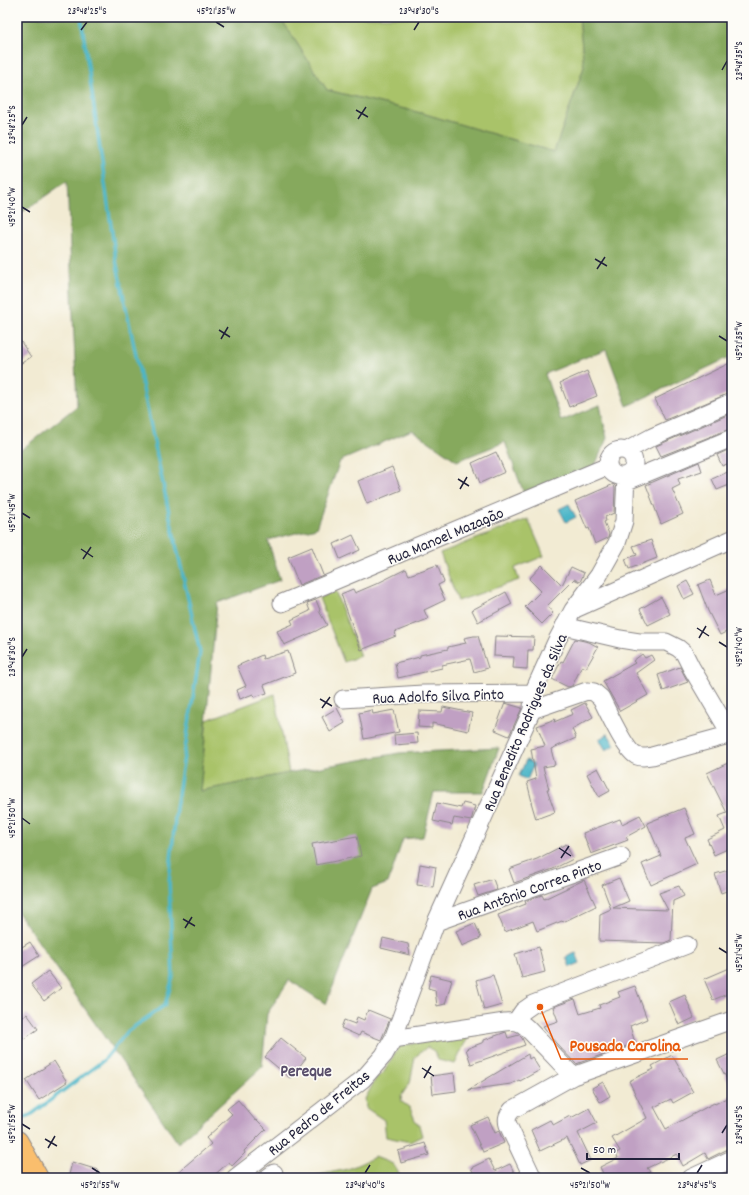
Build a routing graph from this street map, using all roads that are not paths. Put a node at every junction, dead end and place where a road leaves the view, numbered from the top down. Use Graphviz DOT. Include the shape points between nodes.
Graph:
graph roads {
  1 [pos="732,402"];
  2 [pos="732,438"];
  3 [pos="626,451"];
  4 [pos="608,466"];
  5 [pos="626,479"];
  6 [pos="732,540"];
  7 [pos="282,604"];
  8 [pos="573,610"];
  9 [pos="564,626"];
  10 [pos="343,699"];
  11 [pos="533,702"];
  12 [pos="732,735"];
  13 [pos="621,856"];
  14 [pos="436,922"];
  15 [pos="687,945"];
  16 [pos="732,1020"];
  17 [pos="516,1021"];
  18 [pos="393,1039"];
  19 [pos="572,1076"];
  20 [pos="17,1142"];
  21 [pos="732,1159"];
  22 [pos="37,1178"];
  23 [pos="235,1178"];
  24 [pos="533,1178"];
  25 [pos="691,1178"];
  1 -- 3 [label="street"];
  2 -- 5 [label="street"];
  3 -- 4 [label="street" via="618,450 611,454"];
  3 -- 5 [label="street" via="632,456 634,463"];
  4 -- 5 [label="street" via="610,470"];
  4 -- 7 [label="street, Rua Manoel Mazagão"];
  5 -- 8 [label="street, Rua Benedito Rodrigues da Silva" via="624,521 618,543 602,571"];
  6 -- 8 [label="street"];
  8 -- 9 [label="street, Rua Benedito Rodrigues da Silva"];
  9 -- 11 [label="street, Rua Benedito Rodrigues da Silva"];
  9 -- 12 [label="street" via="633,641 666,642 678,648 684,653"];
  10 -- 11 [label="street, Rua Adolfo Silva Pinto" via="423,694"];
  11 -- 12 [label="street, Rua Adolfo Silva Pinto" via="587,691 594,692 601,698 628,750 643,757"];
  11 -- 14 [label="street, Rua Benedito Rodrigues da Silva"];
  13 -- 14 [label="street, Rua Antônio Correa Pinto"];
  14 -- 18 [label="street, Rua Benedito Rodrigues da Silva"];
  15 -- 17 [label="street" via="533,1004 523,1011"];
  16 -- 19 [label="street"];
  17 -- 18 [label="street"];
  17 -- 19 [label="street" via="527,1028"];
  18 -- 23 [label="street, Rua Pedro de Freitas" via="384,1055 363,1079"];
  19 -- 24 [label="street" via="508,1114 506,1120"];
  20 -- 22 [label="main road"];
  21 -- 25 [label="street"];
}
